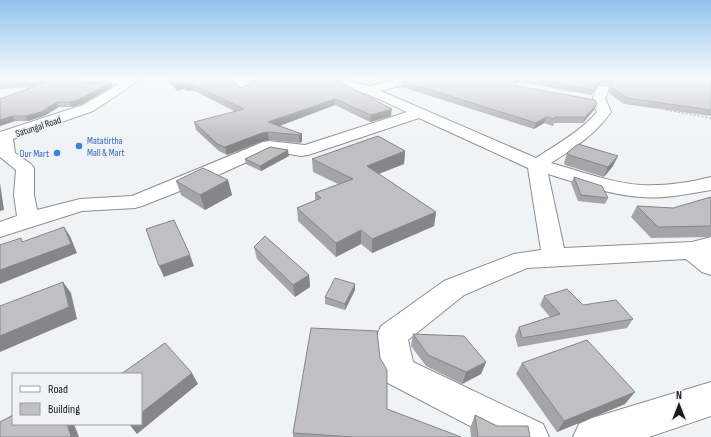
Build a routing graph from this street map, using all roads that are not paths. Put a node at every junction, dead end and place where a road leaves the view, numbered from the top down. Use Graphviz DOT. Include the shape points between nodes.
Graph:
graph roads {
  1 [pos="104,98"];
  2 [pos="387,98"];
  3 [pos="597,98"];
  4 [pos="418,113"];
  5 [pos="2,137"];
  6 [pos="537,165"];
  7 [pos="711,184"];
  8 [pos="28,220"];
  9 [pos="0,230"];
  10 [pos="702,248"];
  11 [pos="554,257"];
  12 [pos="711,266"];
  13 [pos="711,398"];
  14 [pos="530,437"];
  15 [pos="592,437"];
  1 -- 5 [label="street, Satungal Road" via="88,108"];
  2 -- 4 [label="street"];
  3 -- 6 [label="street" via="604,112 598,121 584,135"];
  4 -- 6 [label="street"];
  4 -- 8 [label="street" via="308,150 269,146 135,202 80,205"];
  5 -- 8 [label="street" via="7,155 25,168 24,195"];
  6 -- 7 [label="street" via="607,185 640,190 668,192"];
  6 -- 11 [label="street"];
  8 -- 9 [label="street"];
  10 -- 11 [label="street"];
  10 -- 12 [label="street"];
  11 -- 14 [label="street" via="523,260 454,288 392,334 398,371"];
  13 -- 15 [label="street"];
}
